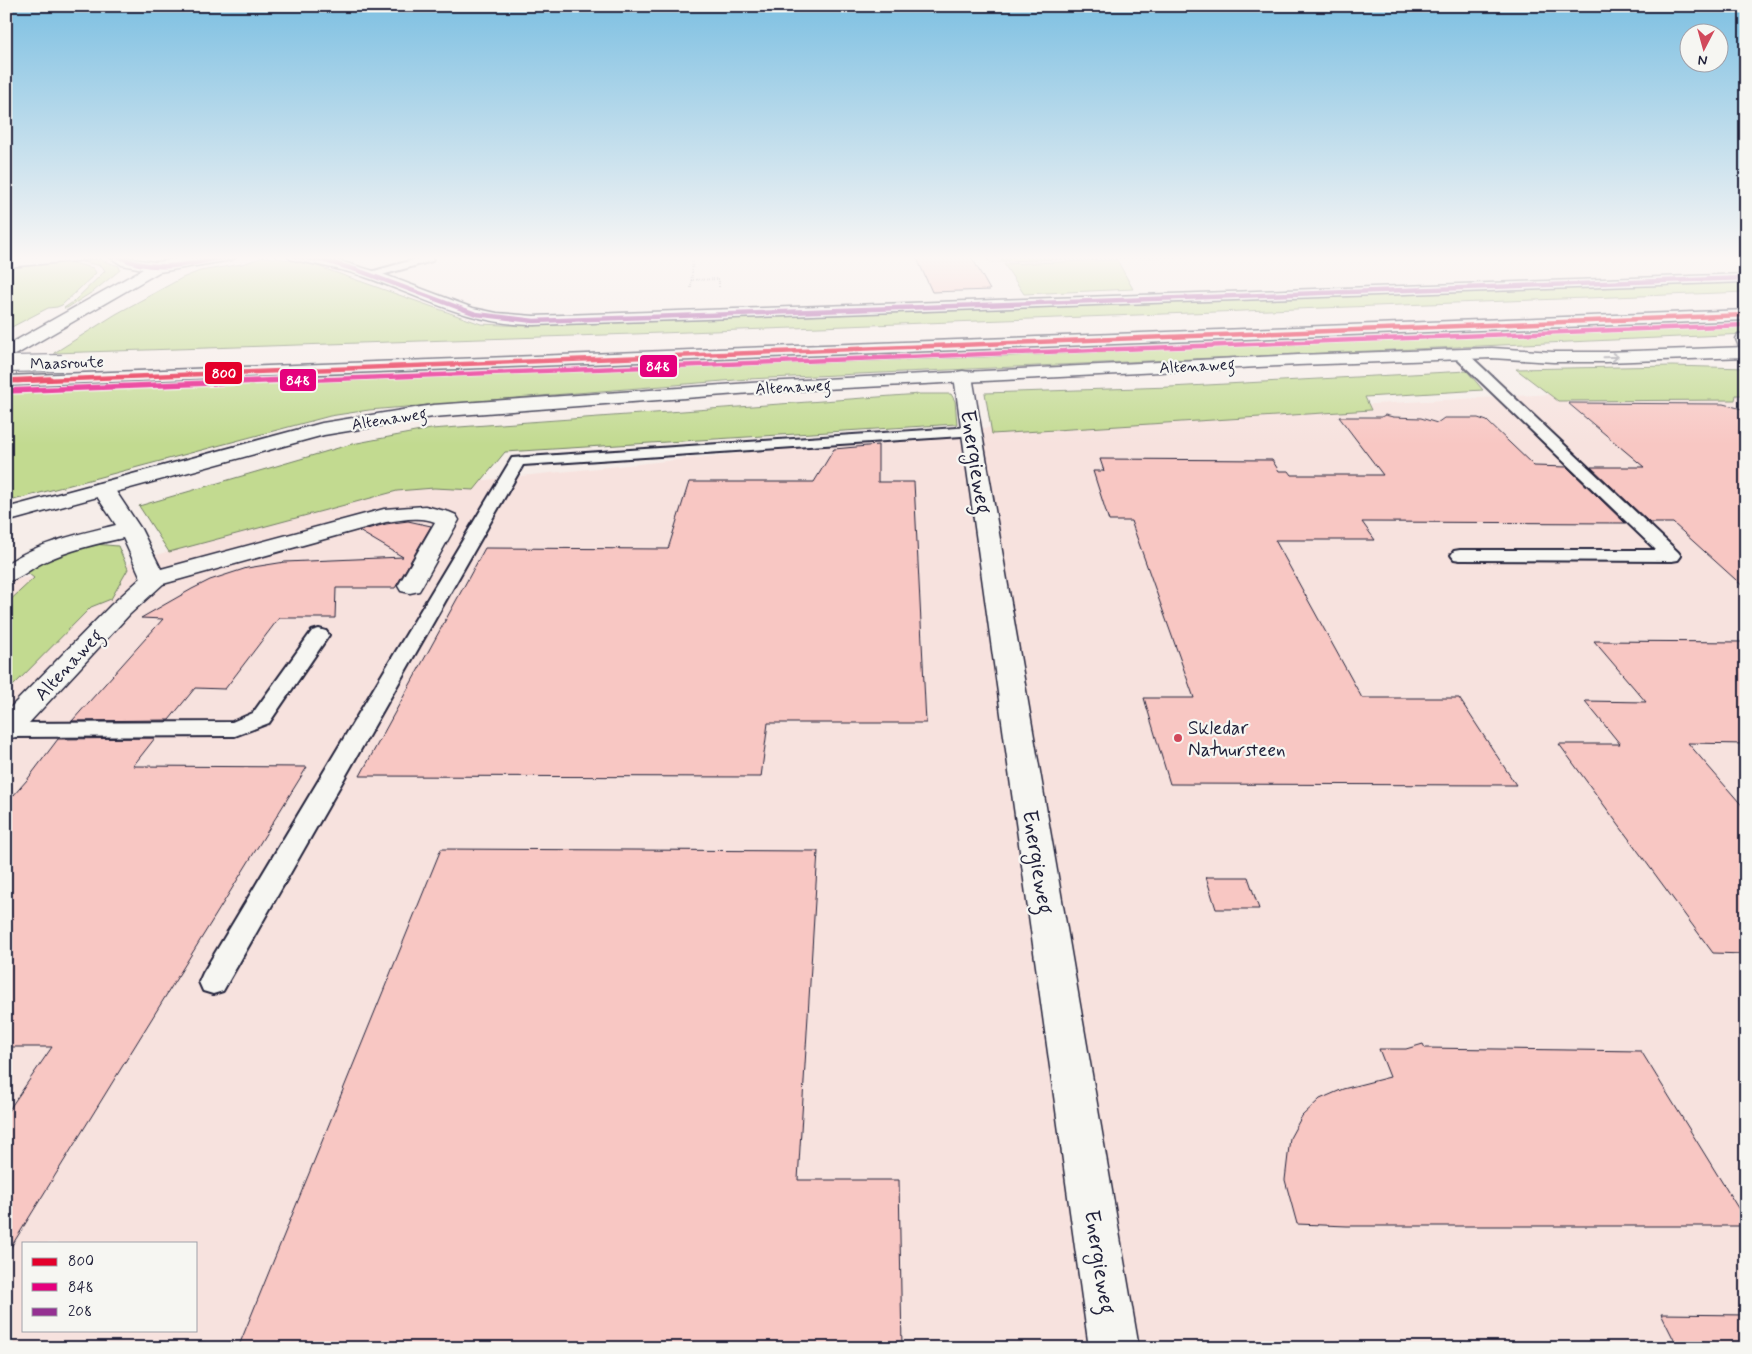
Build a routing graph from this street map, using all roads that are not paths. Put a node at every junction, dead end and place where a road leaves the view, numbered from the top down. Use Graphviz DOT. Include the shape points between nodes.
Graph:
graph roads {
  1 [pos="65,319"];
  2 [pos="519,319"];
  3 [pos="597,319"];
  4 [pos="1216,319"];
  5 [pos="1636,319"];
  6 [pos="1138,322"];
  7 [pos="1745,343"];
  8 [pos="6,353"];
  9 [pos="1460,354"];
  10 [pos="82,362"];
  11 [pos="6,364"];
  12 [pos="963,376"];
  13 [pos="6,380"];
  14 [pos="972,432"];
  15 [pos="103,488"];
  16 [pos="6,515"];
  17 [pos="130,529"];
  18 [pos="1460,555"];
  19 [pos="6,575"];
  20 [pos="154,579"];
  21 [pos="410,586"];
  22 [pos="319,635"];
  23 [pos="6,730"];
  24 [pos="213,982"];
  25 [pos="1114,1348"];
  1 -- 8 [label="main road"];
  2 -- 3 [label="main road"];
  4 -- 6 [label="main road"];
  5 -- 13 [label="main road, Maasroute"];
  7 -- 9 [label="main road, Altenaweg" via="1605,357"];
  9 -- 12 [label="main road, Altenaweg"];
  9 -- 18 [label="lane" via="1672,556"];
  10 -- 11 [label="main road, Maasroute, bridge"];
  12 -- 14 [label="main road, Energieweg"];
  12 -- 15 [label="main road, Altenaweg" via="418,413 322,429"];
  14 -- 24 [label="lane" via="518,461"];
  14 -- 25 [label="main road, Energieweg"];
  15 -- 16 [label="main road, Altenaweg"];
  15 -- 17 [label="main road"];
  17 -- 19 [label="main road" via="59,546"];
  17 -- 20 [label="main road"];
  20 -- 21 [label="main road, Altenaweg" via="384,516 414,512 439,514 448,520"];
  20 -- 23 [label="main road, Altenaweg" via="120,610"];
  22 -- 23 [label="lane" via="261,718 235,728"];
}
